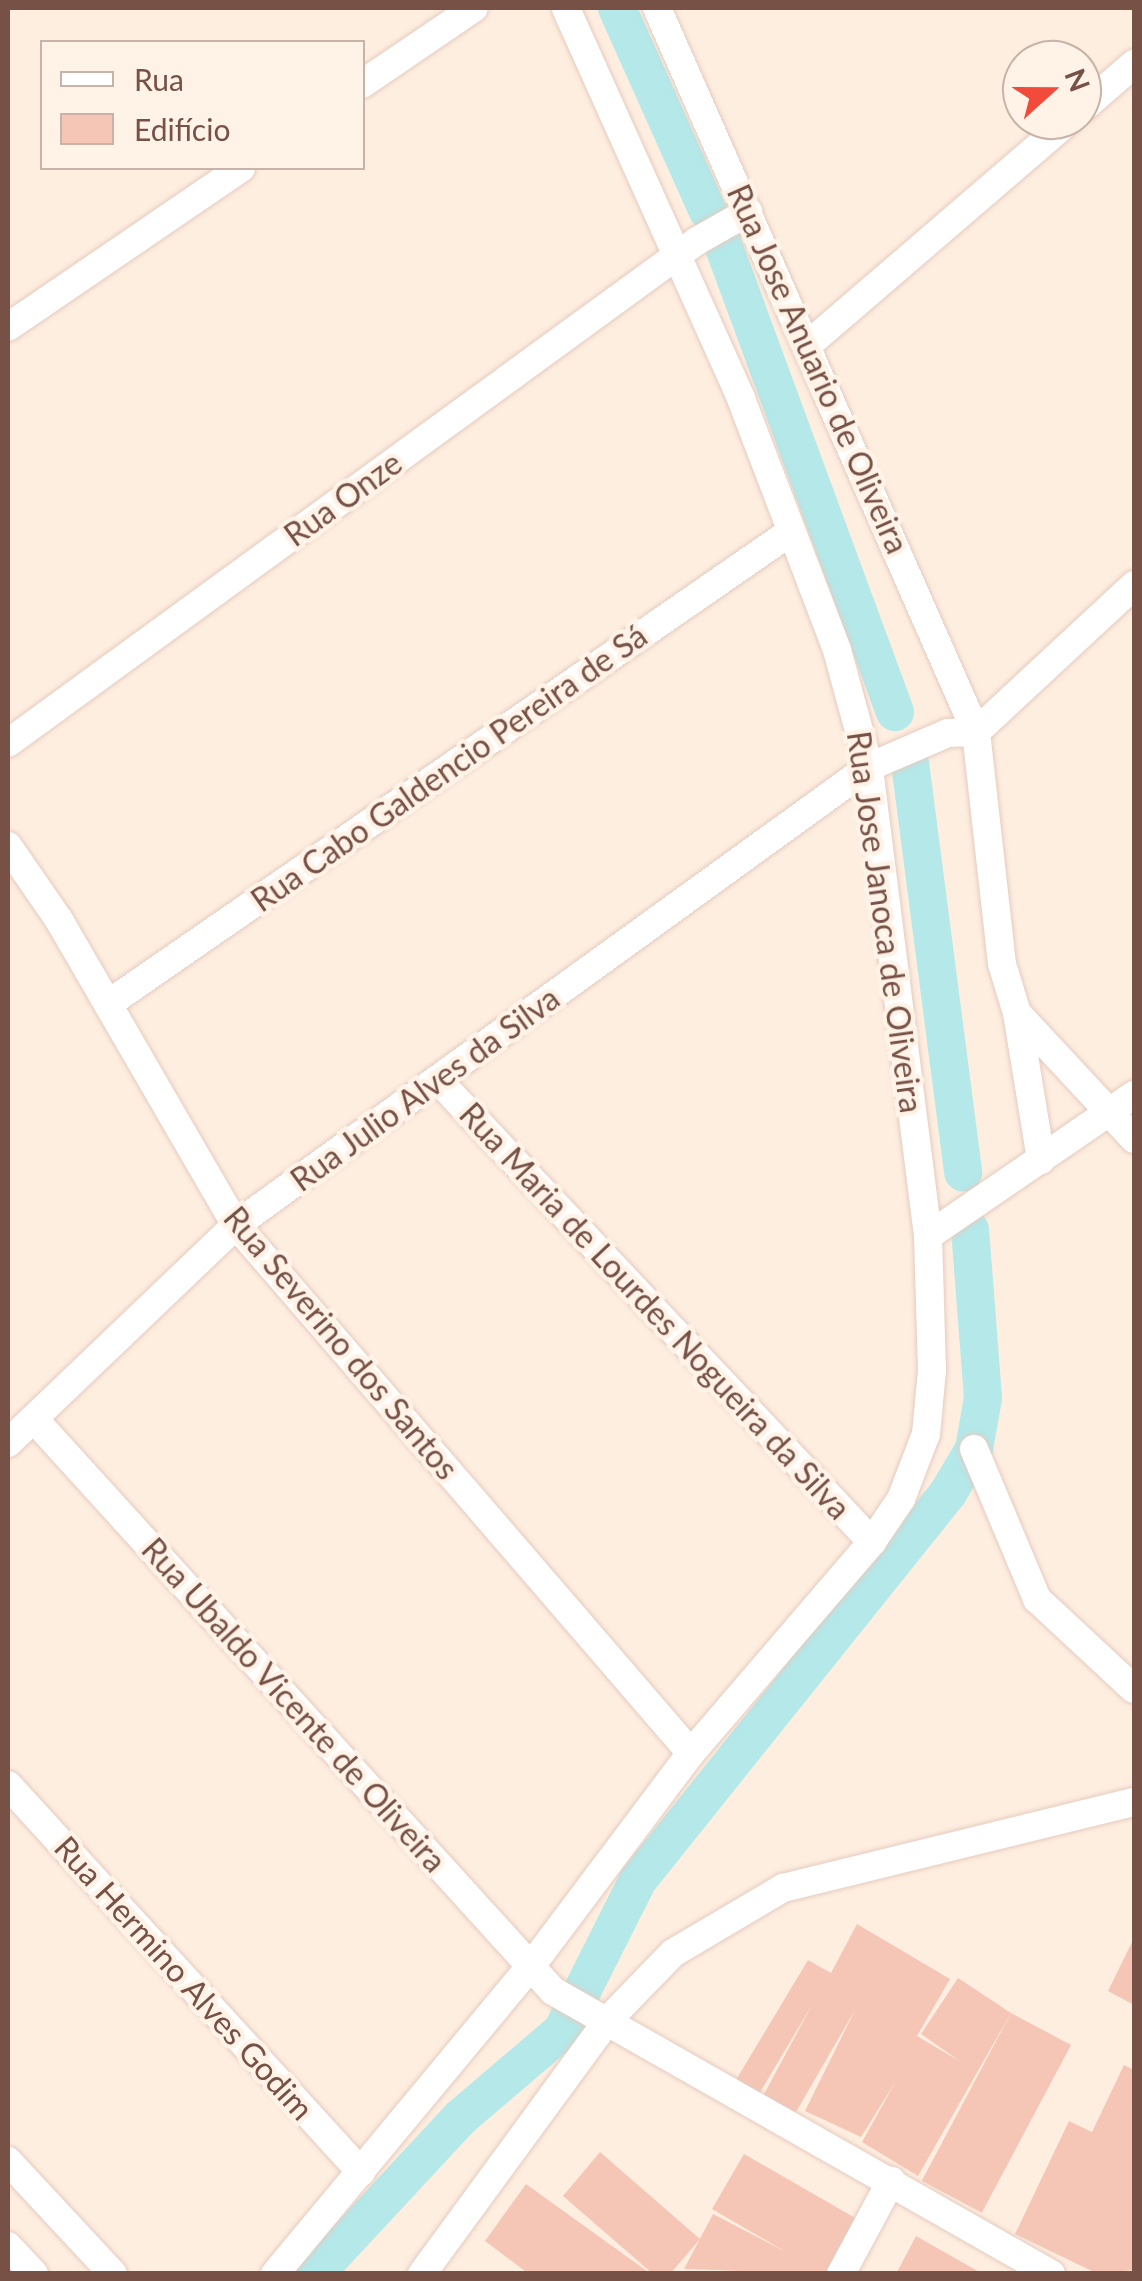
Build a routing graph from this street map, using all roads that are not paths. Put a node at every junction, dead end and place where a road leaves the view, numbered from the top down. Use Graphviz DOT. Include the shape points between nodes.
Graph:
graph roads {
  1 [pos="474,8"];
  2 [pos="566,8"];
  3 [pos="657,8"];
  4 [pos="1134,64"];
  5 [pos="365,82"];
  6 [pos="1102,92"];
  7 [pos="1046,140"];
  8 [pos="238,170"];
  9 [pos="741,216"];
  10 [pos="688,248"];
  11 [pos="8,326"];
  12 [pos="810,343"];
  13 [pos="790,533"];
  14 [pos="1134,585"];
  15 [pos="962,733"];
  16 [pos="8,743"];
  17 [pos="880,760"];
  18 [pos="8,846"];
  19 [pos="108,1004"];
  20 [pos="1017,1013"];
  21 [pos="438,1080"];
  22 [pos="1134,1095"];
  23 [pos="1112,1116"];
  24 [pos="1134,1139"];
  25 [pos="1031,1167"];
  26 [pos="236,1225"];
  27 [pos="928,1236"];
  28 [pos="34,1419"];
  29 [pos="8,1443"];
  30 [pos="974,1449"];
  31 [pos="872,1542"];
  32 [pos="1134,1689"];
  33 [pos="691,1753"];
  34 [pos="8,1785"];
  35 [pos="1134,1802"];
  36 [pos="531,1966"];
  37 [pos="602,2017"];
  38 [pos="8,2162"];
  39 [pos="361,2172"];
  40 [pos="891,2181"];
  41 [pos="8,2246"];
  42 [pos="34,2274"];
  43 [pos="113,2274"];
  44 [pos="276,2274"];
  45 [pos="422,2274"];
  46 [pos="841,2274"];
  47 [pos="1052,2274"];
  1 -- 5 [label="street"];
  2 -- 10 [label="street, Rua Jose Janoca de Oliveira"];
  3 -- 9 [label="street, Rua Jose Anuario de Oliveira"];
  4 -- 6 [label="street"];
  7 -- 12 [label="street"];
  8 -- 11 [label="street"];
  9 -- 10 [label="street, Rua Onze"];
  9 -- 12 [label="street, Rua Jose Anuario de Oliveira"];
  10 -- 13 [label="street, Rua Jose Janoca de Oliveira"];
  10 -- 16 [label="street, Rua Onze"];
  12 -- 15 [label="street, Rua Jose Anuario de Oliveira"];
  13 -- 17 [label="street, Rua Jose Janoca de Oliveira"];
  13 -- 19 [label="street, Rua Cabo Galdencio Pereira de Sá"];
  14 -- 15 [label="street"];
  15 -- 17 [label="street, Rua Julio Alves da Silva"];
  15 -- 20 [label="street, Rua Jose Anuario de Oliveira" via="1002,964"];
  17 -- 21 [label="street, Rua Julio Alves da Silva"];
  17 -- 27 [label="street, Rua Jose Janoca de Oliveira"];
  18 -- 19 [label="street, Rua Severino dos Santos"];
  19 -- 26 [label="street, Rua Severino dos Santos"];
  20 -- 23 [label="street"];
  20 -- 25 [label="street, Rua Jose Anuario de Oliveira"];
  21 -- 26 [label="street, Rua Julio Alves da Silva"];
  21 -- 31 [label="street, Rua Maria de Lourdes Nogueira da Silva"];
  22 -- 23 [label="street"];
  23 -- 24 [label="street"];
  23 -- 25 [label="street"];
  25 -- 27 [label="street"];
  26 -- 28 [label="street, Rua Julio Alves da Silva"];
  26 -- 33 [label="street, Rua Severino dos Santos"];
  27 -- 31 [label="street, Rua Jose Janoca de Oliveira" via="932,1370 926,1434 901,1499"];
  28 -- 29 [label="street, Rua Julio Alves da Silva"];
  28 -- 36 [label="street, Rua Ubaldo Vicente de Oliveira"];
  30 -- 32 [label="street" via="1037,1599"];
  31 -- 33 [label="street, Rua Jose Janoca de Oliveira"];
  33 -- 36 [label="street, Rua Jose Janoca de Oliveira"];
  34 -- 39 [label="street, Rua Hermino Alves Godim"];
  35 -- 37 [label="street" via="783,1888 673,1953"];
  36 -- 37 [label="street, Rua Ubaldo Vicente de Oliveira" via="554,1992"];
  36 -- 39 [label="street, Rua Jose Janoca de Oliveira"];
  37 -- 40 [label="street"];
  37 -- 45 [label="street"];
  38 -- 43 [label="street"];
  39 -- 44 [label="street, Rua Jose Janoca de Oliveira"];
  40 -- 46 [label="street"];
  40 -- 47 [label="street"];
  41 -- 42 [label="street"];
}
